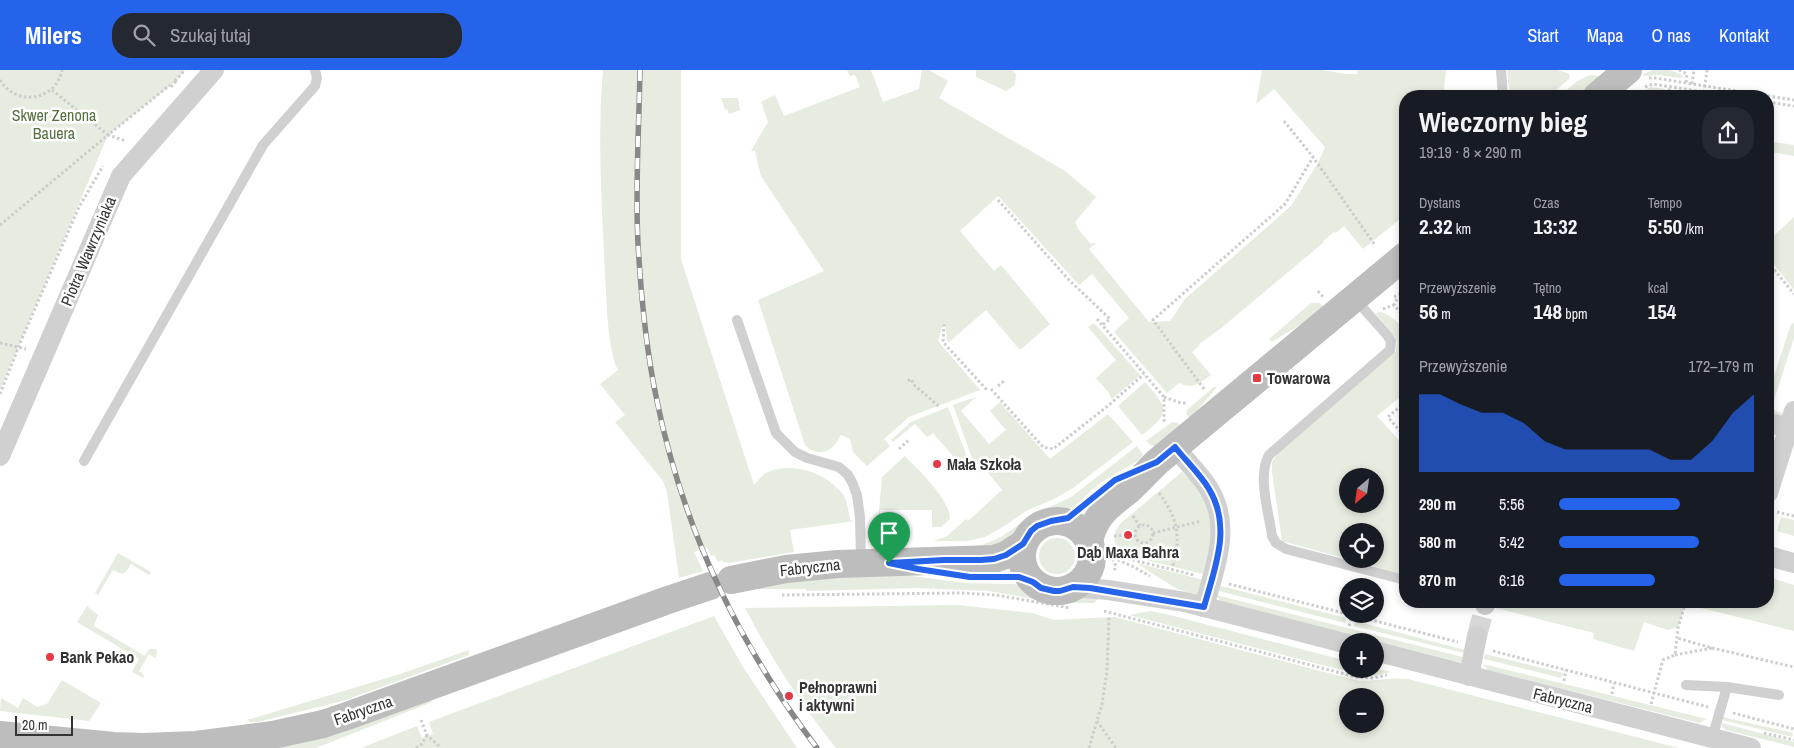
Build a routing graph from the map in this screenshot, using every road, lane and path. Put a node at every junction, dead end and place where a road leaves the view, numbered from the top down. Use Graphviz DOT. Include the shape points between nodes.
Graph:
graph roads {
  1 [pos="62,70"];
  2 [pos="185,70"];
  3 [pos="214,70"];
  4 [pos="315,70"];
  5 [pos="1501,70"];
  6 [pos="1679,70"];
  7 [pos="1694,70"];
  8 [pos="1707,70"];
  9 [pos="0,80"];
  10 [pos="1637,80"];
  11 [pos="1686,82"];
  12 [pos="1692,84"];
  13 [pos="4,86"];
  14 [pos="1670,86"];
  15 [pos="1705,86"];
  16 [pos="52,90"];
  17 [pos="1503,90"];
  18 [pos="1612,90"];
  19 [pos="1669,90"];
  20 [pos="1693,90"];
  21 [pos="1704,90"];
  22 [pos="1730,90"];
  23 [pos="0,91"];
  24 [pos="1774,97"];
  25 [pos="1794,100"];
  26 [pos="1774,103"];
  27 [pos="1794,106"];
  28 [pos="1284,121"];
  29 [pos="108,135"];
  30 [pos="144,149"];
  31 [pos="1313,157"];
  32 [pos="998,200"];
  33 [pos="0,225"];
  34 [pos="1375,245"];
  35 [pos="1399,261"];
  36 [pos="1774,269"];
  37 [pos="1794,294"];
  38 [pos="1354,298"];
  39 [pos="1397,299"];
  40 [pos="1399,311"];
  41 [pos="1097,319"];
  42 [pos="737,320"];
  43 [pos="944,324"];
  44 [pos="1102,325"];
  45 [pos="0,343"];
  46 [pos="44,354"];
  47 [pos="1144,374"];
  48 [pos="908,381"];
  49 [pos="1004,381"];
  50 [pos="998,386"];
  51 [pos="1204,389"];
  52 [pos="1164,398"];
  53 [pos="1188,403"];
  54 [pos="940,407"];
  55 [pos="1399,407"];
  56 [pos="1791,420"];
  57 [pos="1774,424"];
  58 [pos="1399,430"];
  59 [pos="910,439"];
  60 [pos="1165,444"];
  61 [pos="899,449"];
  62 [pos="0,456"];
  63 [pos="84,461"];
  64 [pos="1774,474"];
  65 [pos="1156,489"];
  66 [pos="1777,512"];
  67 [pos="1794,516"];
  68 [pos="1220,517"];
  69 [pos="1058,520"];
  70 [pos="1177,527"];
  71 [pos="1153,533"];
  72 [pos="1131,535"];
  73 [pos="1103,537"];
  74 [pos="1023,544"];
  75 [pos="1143,544"];
  76 [pos="1774,558"];
  77 [pos="1138,561"];
  78 [pos="861,563"];
  79 [pos="889,563"];
  80 [pos="1794,563"];
  81 [pos="1116,566"];
  82 [pos="1172,569"];
  83 [pos="1399,578"];
  84 [pos="1212,579"];
  85 [pos="1033,582"];
  86 [pos="1108,590"];
  87 [pos="780,595"];
  88 [pos="1076,598"];
  89 [pos="1204,607"];
  90 [pos="1684,608"];
  91 [pos="1339,612"];
  92 [pos="1113,614"];
  93 [pos="1109,616"];
  94 [pos="1384,622"];
  95 [pos="1339,633"];
  96 [pos="1677,638"];
  97 [pos="1477,642"];
  98 [pos="1712,648"];
  99 [pos="1384,653"];
  100 [pos="1675,656"];
  101 [pos="1794,668"];
  102 [pos="1566,670"];
  103 [pos="1396,675"];
  104 [pos="1469,676"];
  105 [pos="1564,682"];
  106 [pos="1614,683"];
  107 [pos="1686,685"];
  108 [pos="1727,687"];
  109 [pos="1654,693"];
  110 [pos="1612,694"];
  111 [pos="1779,694"];
  112 [pos="1720,710"];
  113 [pos="421,720"];
  114 [pos="1098,721"];
  115 [pos="1646,721"];
  116 [pos="1794,729"];
  117 [pos="0,735"];
  118 [pos="427,735"];
  119 [pos="1712,738"];
  120 [pos="416,748"];
  121 [pos="441,748"];
  122 [pos="1089,748"];
  123 [pos="1116,748"];
  124 [pos="1750,748"];
  1 -- 16 [label="path"];
  2 -- 29 [label="path"];
  3 -- 30 [label="street, Piotra Wawrzyniaka"];
  4 -- 63 [label="lane" via="315,86 263,145"];
  5 -- 17 [label="lane"];
  6 -- 11 [label="path" via="1687,74"];
  7 -- 12 [label="path"];
  8 -- 15 [label="path"];
  9 -- 13 [label="path"];
  10 -- 11 [label="path" via="1655,78"];
  10 -- 14 [label="path" via="1644,87 1653,84"];
  10 -- 18 [label="street"];
  11 -- 12 [label="path"];
  12 -- 15 [label="path"];
  13 -- 16 [label="path" via="24,98 34,98"];
  13 -- 23 [label="path"];
  14 -- 19 [label="path"];
  14 -- 20 [label="path"];
  15 -- 21 [label="path"];
  15 -- 22 [label="path"];
  16 -- 29 [label="path"];
  24 -- 25 [label="path"];
  26 -- 27 [label="path"];
  28 -- 31 [label="path"];
  29 -- 30 [label="path"];
  29 -- 33 [label="path"];
  30 -- 46 [label="street, Piotra Wawrzyniaka" via="121,176"];
  31 -- 34 [label="path"];
  31 -- 51 [label="path" via="1285,204 1154,320"];
  32 -- 44 [label="path" via="1068,280 1110,319"];
  35 -- 38 [label="street"];
  36 -- 37 [label="path"];
  38 -- 60 [label="street"];
  38 -- 83 [label="lane" via="1387,335 1391,341 1390,350 1268,455 1263,475 1272,536 1286,549"];
  39 -- 40 [label="path" via="1394,305"];
  41 -- 44 [label="path"];
  42 -- 78 [label="lane" via="776,433 795,452 839,467 852,482 860,517"];
  43 -- 47 [label="path" via="943,342 1043,447 1053,449"];
  44 -- 47 [label="path"];
  45 -- 46 [label="path"];
  46 -- 62 [label="street, Piotra Wawrzyniaka"];
  47 -- 52 [label="path"];
  48 -- 54 [label="path" via="911,379"];
  49 -- 50 [label="path"];
  52 -- 53 [label="path"];
  52 -- 60 [label="path"];
  55 -- 58 [label="path" via="1388,417"];
  56 -- 57 [label="street"];
  56 -- 64 [label="street"];
  59 -- 61 [label="path"];
  60 -- 68 [label="street" via="1208,488"];
  60 -- 69 [label="street" via="1076,513"];
  60 -- 73 [label="street" via="1144,476 1098,516 1092,529"];
  65 -- 70 [label="path" via="1169,507"];
  66 -- 67 [label="path"];
  68 -- 70 [label="path"];
  68 -- 84 [label="street" via="1221,540"];
  69 -- 73 [label="street"];
  69 -- 74 [label="street, Fabryczna" via="1037,526"];
  70 -- 71 [label="path"];
  70 -- 82 [label="path" via="1177,552"];
  71 -- 75 [label="path" via="1150,541"];
  71 -- 75 [label="path" via="1147,525 1136,529 1135,538"];
  72 -- 73 [label="path"];
  73 -- 77 [label="path" via="1110,541 1118,554"];
  73 -- 88 [label="street" via="1092,553 1090,569 1080,583"];
  74 -- 79 [label="street, Fabryczna" via="994,559"];
  74 -- 85 [label="street" via="1022,562"];
  75 -- 77 [label="path"];
  76 -- 80 [label="street"];
  77 -- 82 [label="path"];
  78 -- 79 [label="street, Fabryczna"];
  78 -- 117 [label="street, Fabryczna" via="786,569 721,583 366,710 298,730 230,742 169,747 114,746"];
  79 -- 85 [label="street, Fabryczna" via="970,577 1012,576"];
  81 -- 86 [label="path"];
  82 -- 84 [label="path"];
  84 -- 89 [label="street"];
  84 -- 91 [label="path"];
  85 -- 88 [label="street, Fabryczna" via="1041,588"];
  86 -- 88 [label="street"];
  86 -- 89 [label="street"];
  87 -- 88 [label="path" via="962,593 1031,602"];
  89 -- 95 [label="street"];
  90 -- 96 [label="path"];
  92 -- 103 [label="path" via="1356,677"];
  93 -- 114 [label="path" via="1107,672"];
  94 -- 97 [label="path"];
  96 -- 98 [label="path"];
  96 -- 100 [label="path"];
  97 -- 102 [label="path"];
  97 -- 104 [label="street"];
  98 -- 100 [label="path"];
  98 -- 101 [label="path"];
  99 -- 104 [label="street, Fabryczna"];
  100 -- 109 [label="path" via="1664,660"];
  102 -- 105 [label="path"];
  102 -- 106 [label="path"];
  104 -- 115 [label="street, Fabryczna"];
  106 -- 109 [label="path"];
  106 -- 110 [label="path"];
  107 -- 108 [label="lane"];
  108 -- 111 [label="lane"];
  108 -- 112 [label="lane"];
  109 -- 112 [label="path"];
  109 -- 115 [label="path"];
  112 -- 116 [label="path"];
  112 -- 119 [label="lane"];
  113 -- 118 [label="path"];
  114 -- 122 [label="path"];
  114 -- 123 [label="path"];
  115 -- 119 [label="street, Fabryczna"];
  118 -- 120 [label="path"];
  118 -- 121 [label="path"];
  119 -- 124 [label="street, Fabryczna"];
}
